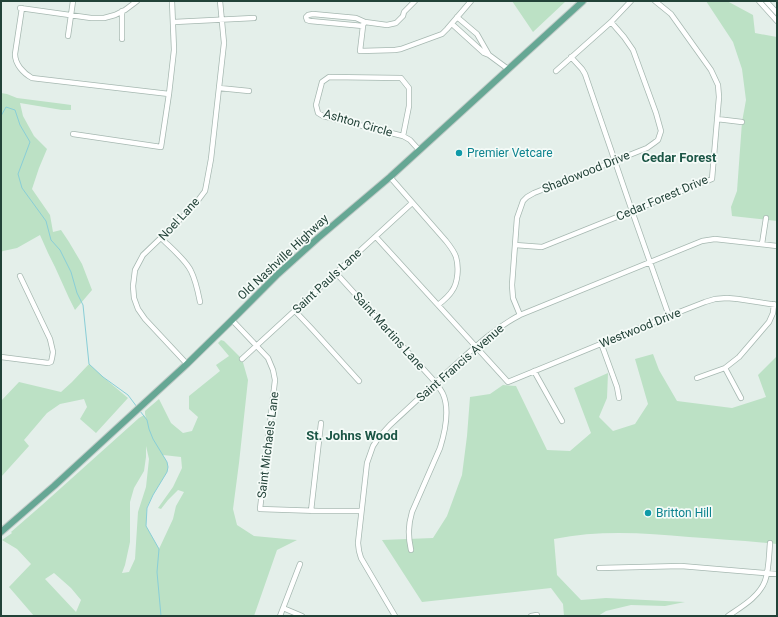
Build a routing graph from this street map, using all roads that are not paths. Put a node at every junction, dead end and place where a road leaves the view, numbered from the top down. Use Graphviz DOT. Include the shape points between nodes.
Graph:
graph roads {
  1 [pos="73,1"];
  2 [pos="137,1"];
  3 [pos="172,1"];
  4 [pos="220,1"];
  5 [pos="415,1"];
  6 [pos="471,1"];
  7 [pos="583,1"];
  8 [pos="631,1"];
  9 [pos="655,1"];
  10 [pos="758,1"];
  11 [pos="766,1"];
  12 [pos="122,11"];
  13 [pos="777,12"];
  14 [pos="71,15"];
  15 [pos="254,18"];
  16 [pos="457,18"];
  17 [pos="222,19"];
  18 [pos="777,21"];
  19 [pos="174,22"];
  20 [pos="611,22"];
  21 [pos="364,24"];
  22 [pos="452,24"];
  23 [pos="475,32"];
  24 [pos="68,36"];
  25 [pos="122,39"];
  26 [pos="469,39"];
  27 [pos="489,55"];
  28 [pos="571,57"];
  29 [pos="508,69"];
  30 [pos="556,71"];
  31 [pos="219,88"];
  32 [pos="250,91"];
  33 [pos="169,94"];
  34 [pos="718,119"];
  35 [pos="742,122"];
  36 [pos="73,134"];
  37 [pos="403,136"];
  38 [pos="419,150"];
  39 [pos="615,160"];
  40 [pos="390,178"];
  41 [pos="412,203"];
  42 [pos="632,211"];
  43 [pos="766,218"];
  44 [pos="376,237"];
  45 [pos="161,238"];
  46 [pos="762,244"];
  47 [pos="515,245"];
  48 [pos="777,246"];
  49 [pos="650,262"];
  50 [pos="336,273"];
  51 [pos="20,276"];
  52 [pos="200,302"];
  53 [pos="776,304"];
  54 [pos="438,305"];
  55 [pos="295,311"];
  56 [pos="520,315"];
  57 [pos="669,316"];
  58 [pos="232,320"];
  59 [pos="601,343"];
  60 [pos="256,346"];
  61 [pos="475,347"];
  62 [pos="1,357"];
  63 [pos="242,359"];
  64 [pos="186,364"];
  65 [pos="725,368"];
  66 [pos="534,371"];
  67 [pos="697,378"];
  68 [pos="359,381"];
  69 [pos="436,383"];
  70 [pos="619,398"];
  71 [pos="741,398"];
  72 [pos="562,421"];
  73 [pos="320,423"];
  74 [pos="311,511"];
  75 [pos="361,511"];
  76 [pos="1,532"];
  77 [pos="770,543"];
  78 [pos="410,550"];
  79 [pos="300,564"];
  80 [pos="599,568"];
  81 [pos="766,574"];
  82 [pos="777,574"];
  83 [pos="283,608"];
  84 [pos="537,615"];
  85 [pos="280,616"];
  86 [pos="302,616"];
  87 [pos="395,616"];
  88 [pos="531,616"];
  89 [pos="728,616"];
  1 -- 14 [label="street"];
  2 -- 12 [label="street"];
  3 -- 19 [label="street"];
  4 -- 17 [label="street, Noel Lane"];
  5 -- 21 [label="street" via="396,23"];
  6 -- 16 [label="street"];
  7 -- 29 [label="main road, Old Nashville Highway"];
  8 -- 20 [label="street"];
  9 -- 34 [label="street, Cedar Forest Drive" via="671,14 713,74 719,91"];
  10 -- 18 [label="street"];
  11 -- 13 [label="street"];
  12 -- 14 [label="street" via="104,18"];
  12 -- 25 [label="street"];
  14 -- 24 [label="street"];
  14 -- 33 [label="street" via="21,8 15,59 26,75 32,78"];
  15 -- 17 [label="street"];
  16 -- 22 [label="street"];
  16 -- 23 [label="street"];
  17 -- 19 [label="street"];
  17 -- 31 [label="street, Noel Lane" via="224,43"];
  19 -- 33 [label="street"];
  20 -- 28 [label="street"];
  20 -- 39 [label="street, Shadowood Drive" via="633,50 661,131 658,140 647,148"];
  21 -- 21 [label="street" via="356,18 313,14 306,17 310,21"];
  21 -- 22 [label="street" via="360,51 401,49 442,34"];
  22 -- 26 [label="street"];
  23 -- 26 [label="street"];
  23 -- 27 [label="street"];
  26 -- 27 [label="street"];
  27 -- 29 [label="street"];
  28 -- 30 [label="street"];
  28 -- 39 [label="street" via="585,74"];
  29 -- 38 [label="main road, Old Nashville Highway"];
  31 -- 32 [label="street"];
  31 -- 45 [label="street, Noel Lane" via="209,178 205,190 193,207"];
  33 -- 36 [label="street" via="161,147"];
  34 -- 35 [label="street"];
  34 -- 42 [label="street, Cedar Forest Drive" via="712,180"];
  37 -- 37 [label="street, Ashton Circle" via="318,113 316,104 322,82 329,77 401,78 409,88 409,106"];
  37 -- 38 [label="street, Ashton Circle"];
  38 -- 40 [label="main road, Old Nashville Highway"];
  39 -- 42 [label="street"];
  39 -- 47 [label="street, Shadowood Drive" via="527,197 518,214"];
  40 -- 41 [label="street"];
  40 -- 58 [label="main road, Old Nashville Highway" via="318,238"];
  41 -- 44 [label="street, Saint Pauls Lane"];
  41 -- 54 [label="street" via="446,241 457,260 456,283"];
  42 -- 47 [label="street, Cedar Forest Drive" via="542,247"];
  42 -- 49 [label="street"];
  43 -- 46 [label="street"];
  44 -- 50 [label="street, Saint Pauls Lane"];
  44 -- 54 [label="street"];
  45 -- 52 [label="street" via="191,270"];
  45 -- 64 [label="street, Noel Lane" via="143,255 135,270 134,298 145,319"];
  46 -- 48 [label="street, Saint Francis Avenue"];
  46 -- 49 [label="street, Saint Francis Avenue" via="715,239 702,241"];
  47 -- 56 [label="street, Shadowood Drive" via="512,292"];
  49 -- 56 [label="street, Saint Francis Avenue"];
  49 -- 57 [label="street"];
  50 -- 55 [label="street, Saint Pauls Lane"];
  50 -- 69 [label="street, Saint Martins Lane"];
  51 -- 62 [label="street" via="50,339 52,358 48,363"];
  53 -- 57 [label="street, Westwood Drive" via="715,299"];
  53 -- 65 [label="street" via="769,322 739,357"];
  54 -- 61 [label="street"];
  55 -- 60 [label="street, Saint Pauls Lane"];
  55 -- 68 [label="street"];
  56 -- 61 [label="street, Saint Francis Avenue" via="494,331"];
  57 -- 59 [label="street, Westwood Drive"];
  58 -- 60 [label="street, Saint Michaels Lane"];
  58 -- 64 [label="main road, Old Nashville Highway"];
  59 -- 66 [label="street, Westwood Drive"];
  59 -- 70 [label="street"];
  60 -- 63 [label="street, Saint Pauls Lane"];
  60 -- 74 [label="street, Saint Michaels Lane" via="268,358 275,380 260,509"];
  61 -- 66 [label="street, Westwood Drive" via="508,382"];
  61 -- 69 [label="street, Saint Francis Avenue"];
  64 -- 76 [label="main road, Old Nashville Highway"];
  65 -- 67 [label="street"];
  65 -- 71 [label="street"];
  66 -- 72 [label="street"];
  69 -- 75 [label="street, Saint Francis Avenue" via="379,437 373,446 366,463"];
  69 -- 78 [label="street, Saint Martins Lane" via="446,403 445,428 440,448 412,512 408,535"];
  73 -- 74 [label="street"];
  74 -- 75 [label="street, Saint Michaels Lane"];
  75 -- 87 [label="street, Saint Francis Avenue" via="358,551"];
  77 -- 81 [label="street"];
  79 -- 83 [label="street"];
  80 -- 81 [label="street" via="681,566"];
  81 -- 82 [label="street"];
  81 -- 89 [label="street" via="760,591"];
  83 -- 85 [label="street"];
  83 -- 86 [label="street"];
  84 -- 88 [label="street"];
}
